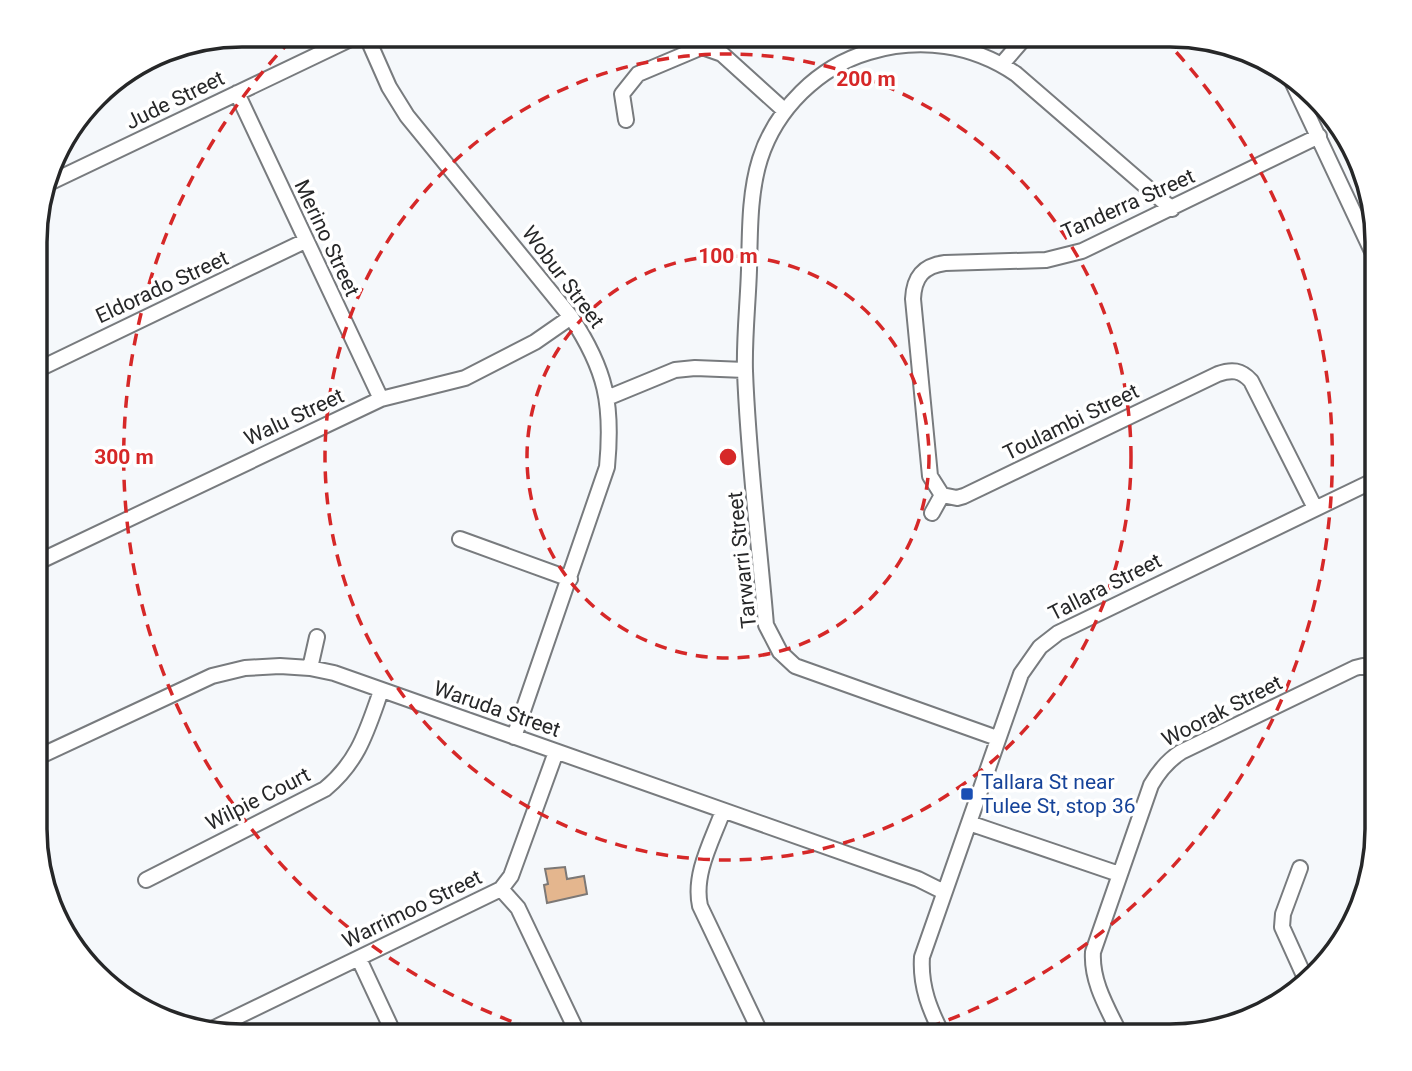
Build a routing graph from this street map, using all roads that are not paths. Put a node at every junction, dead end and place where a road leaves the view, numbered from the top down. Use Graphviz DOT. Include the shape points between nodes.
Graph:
graph roads {
  1 [pos="334,47"];
  2 [pos="372,47"];
  3 [pos="701,47"];
  4 [pos="703,47"];
  5 [pos="881,48"];
  6 [pos="955,48"];
  7 [pos="1016,48"];
  8 [pos="1002,64"];
  9 [pos="237,93"];
  10 [pos="1301,99"];
  11 [pos="785,110"];
  12 [pos="626,121"];
  13 [pos="1319,136"];
  14 [pos="59,178"];
  15 [pos="1172,209"];
  16 [pos="1364,235"];
  17 [pos="305,242"];
  18 [pos="571,317"];
  19 [pos="47,365"];
  20 [pos="745,370"];
  21 [pos="607,398"];
  22 [pos="381,399"];
  23 [pos="1365,485"];
  24 [pos="942,495"];
  25 [pos="1315,508"];
  26 [pos="932,513"];
  27 [pos="460,539"];
  28 [pos="48,558"];
  29 [pos="570,579"];
  30 [pos="317,637"];
  31 [pos="1364,666"];
  32 [pos="310,668"];
  33 [pos="381,691"];
  34 [pos="514,737"];
  35 [pos="997,738"];
  36 [pos="48,752"];
  37 [pos="556,752"];
  38 [pos="723,811"];
  39 [pos="969,823"];
  40 [pos="1300,868"];
  41 [pos="1119,874"];
  42 [pos="146,880"];
  43 [pos="501,889"];
  44 [pos="944,892"];
  45 [pos="359,959"];
  46 [pos="1302,971"];
  47 [pos="227,1023"];
  48 [pos="389,1023"];
  49 [pos="573,1023"];
  50 [pos="756,1024"];
  51 [pos="938,1024"];
  52 [pos="1116,1024"];
  1 -- 9 [label="street, Jude Street"];
  2 -- 18 [label="street, Wobur Street" via="407,117"];
  3 -- 12 [label="street" via="638,74 622,94"];
  4 -- 11 [label="street" via="722,54"];
  5 -- 11 [label="street, Tarwarri Street" via="842,62"];
  6 -- 8 [label="street, Tarwarri Street"];
  7 -- 8 [label="street"];
  8 -- 15 [label="street, Tarwarri Street"];
  9 -- 14 [label="street, Jude Street"];
  9 -- 17 [label="street, Merino Street"];
  10 -- 13 [label="street"];
  11 -- 20 [label="street, Tarwarri Street" via="766,143 755,181"];
  13 -- 15 [label="street, Tanderra Street"];
  13 -- 16 [label="street"];
  15 -- 24 [label="street, Tanderra Street" via="1064,257 946,262 922,271 913,299 930,476"];
  17 -- 19 [label="street, Eldorado Street"];
  17 -- 22 [label="street, Merino Street"];
  18 -- 21 [label="street, Wobur Street" via="594,356"];
  18 -- 22 [label="street, Walu Street" via="535,342 465,378"];
  20 -- 21 [label="street" via="674,370"];
  20 -- 35 [label="street, Tarwarri Street" via="766,625 780,652 795,666"];
  21 -- 29 [label="street, Wobur Street" via="611,435 607,467"];
  22 -- 28 [label="street, Walu Street"];
  23 -- 25 [label="street, Tallara Street"];
  24 -- 25 [label="street, Toulambi Street" via="964,496 1236,363 1251,381"];
  24 -- 26 [label="street"];
  25 -- 35 [label="street, Tallara Street" via="1049,639 1026,665"];
  27 -- 29 [label="street"];
  29 -- 34 [label="street, Wobur Street"];
  30 -- 32 [label="street"];
  31 -- 41 [label="street, Woorak Street" via="1167,761 1151,785"];
  32 -- 33 [label="street, Waruda Street"];
  32 -- 36 [label="street, Waruda Street" via="245,668 212,676"];
  33 -- 34 [label="street, Waruda Street"];
  33 -- 42 [label="street, Wilpie Court" via="360,748 325,789"];
  34 -- 37 [label="street, Waruda Street"];
  35 -- 39 [label="street, Tallara Street"];
  37 -- 38 [label="street, Waruda Street"];
  37 -- 43 [label="street, Warrimoo Street" via="511,876"];
  38 -- 44 [label="street, Waruda Street"];
  38 -- 50 [label="street" via="697,891"];
  39 -- 41 [label="street"];
  39 -- 44 [label="street, Tallara Street"];
  40 -- 46 [label="street" via="1282,927"];
  41 -- 52 [label="street, Woorak Street" via="1092,964"];
  43 -- 45 [label="street, Warrimoo Street"];
  43 -- 49 [label="street" via="518,908"];
  44 -- 51 [label="street, Tallara Street" via="921,970"];
  45 -- 47 [label="street, Warrimoo Street"];
  45 -- 48 [label="street"];
}
